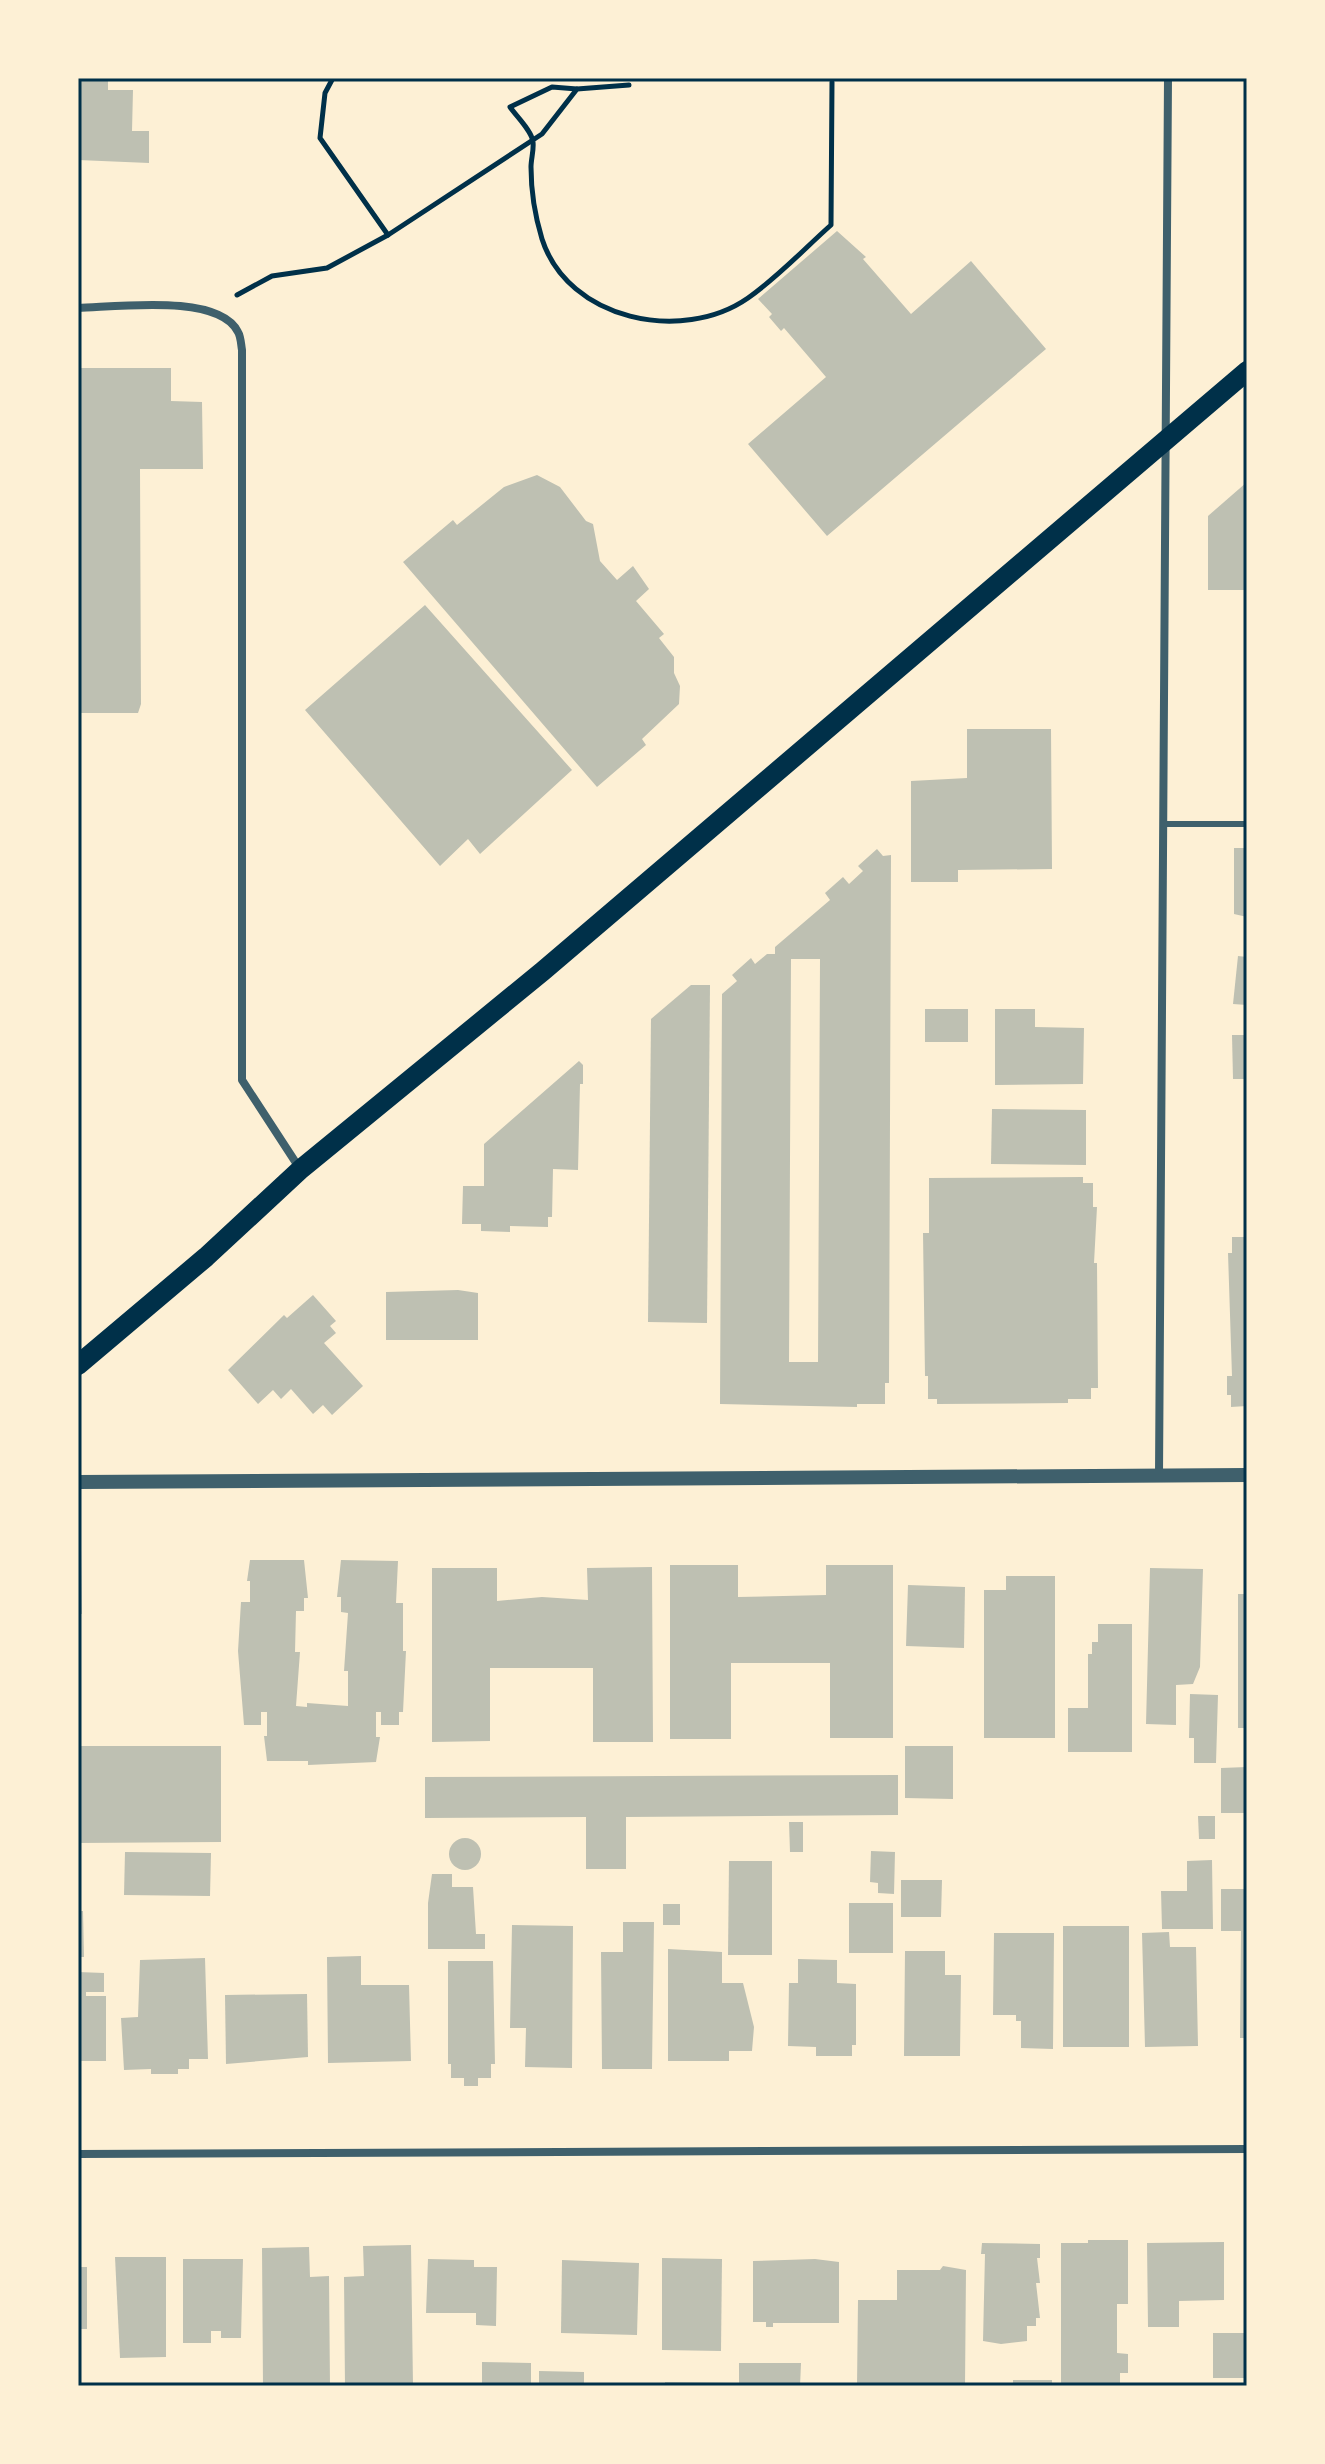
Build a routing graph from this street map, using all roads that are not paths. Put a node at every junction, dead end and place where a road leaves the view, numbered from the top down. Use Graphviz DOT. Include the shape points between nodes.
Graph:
graph roads {
  1 [pos="1168,78"];
  2 [pos="78,308"];
  3 [pos="1247,371"];
  4 [pos="1167,437"];
  5 [pos="1164,824"];
  6 [pos="1247,824"];
  7 [pos="301,1169"];
  8 [pos="78,1365"];
  9 [pos="1159,1475"];
  10 [pos="1247,1475"];
  11 [pos="78,1482"];
  12 [pos="1247,2149"];
  13 [pos="78,2154"];
  1 -- 4 [label="street"];
  2 -- 7 [label="street" via="211,309 239,333 242,1080"];
  3 -- 4 [label="main road"];
  4 -- 5 [label="street"];
  4 -- 7 [label="main road" via="543,971"];
  5 -- 6 [label="lane"];
  5 -- 9 [label="street"];
  7 -- 8 [label="main road"];
  9 -- 10 [label="street"];
  9 -- 11 [label="street"];
  12 -- 13 [label="street"];
}
